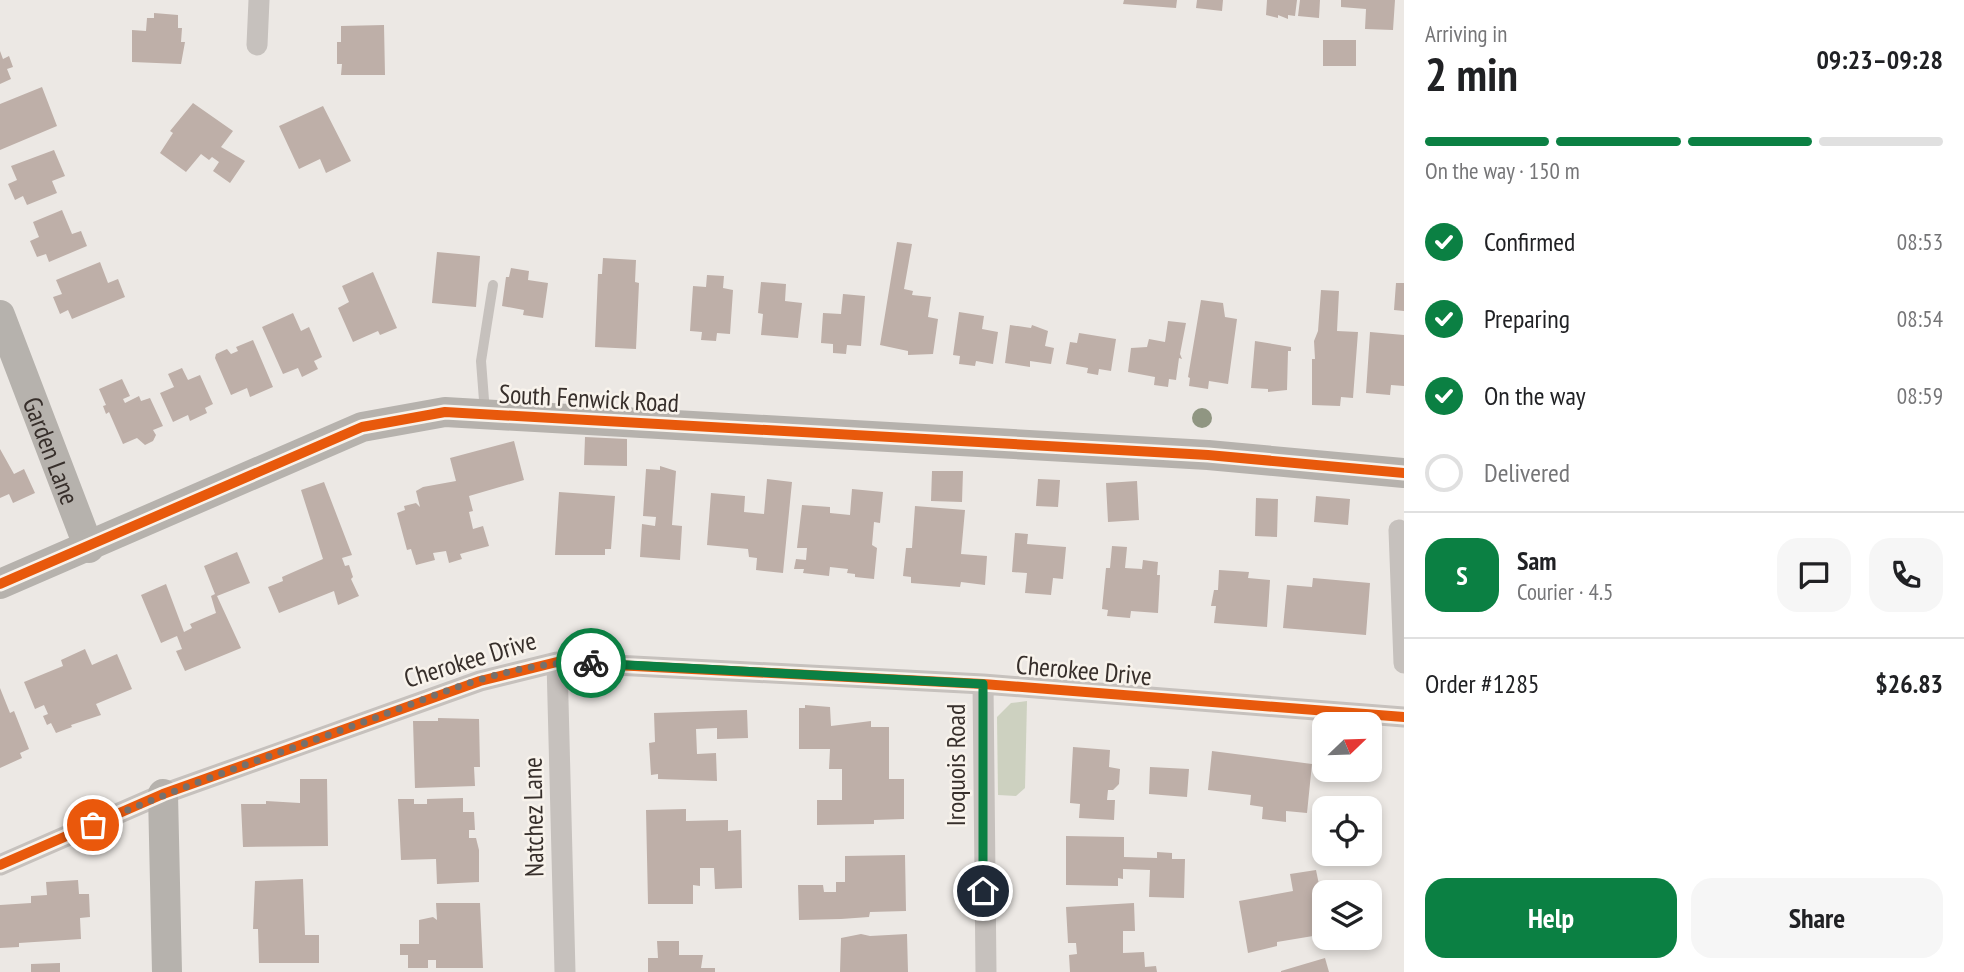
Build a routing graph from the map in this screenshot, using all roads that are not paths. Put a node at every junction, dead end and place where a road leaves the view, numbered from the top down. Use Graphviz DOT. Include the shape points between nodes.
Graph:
graph roads {
  1 [pos="259,0"];
  2 [pos="257,45"];
  3 [pos="493,285"];
  4 [pos="0,315"];
  5 [pos="485,415"];
  6 [pos="1404,473"];
  7 [pos="1399,530"];
  8 [pos="89,548"];
  9 [pos="0,584"];
  10 [pos="557,662"];
  11 [pos="1404,663"];
  12 [pos="983,684"];
  13 [pos="1404,717"];
  14 [pos="163,794"];
  15 [pos="0,865"];
  16 [pos="167,972"];
  17 [pos="565,972"];
  18 [pos="986,972"];
  1 -- 2 [label="street"];
  3 -- 5 [label="lane" via="481,361"];
  4 -- 8 [label="street, Garden Lane"];
  5 -- 6 [label="street, South Fenwick Road" via="1208,456"];
  5 -- 8 [label="street, South Fenwick Road" via="445,412 362,427"];
  7 -- 11 [label="street"];
  8 -- 9 [label="street, South Fenwick Road"];
  10 -- 12 [label="street, Cherokee Drive"];
  10 -- 14 [label="street, Cherokee Drive" via="480,681"];
  10 -- 17 [label="street, Natchez Lane"];
  12 -- 13 [label="street, Cherokee Drive"];
  12 -- 18 [label="street, Iroquois Road"];
  14 -- 15 [label="street, Cherokee Drive"];
  14 -- 16 [label="street"];
}
